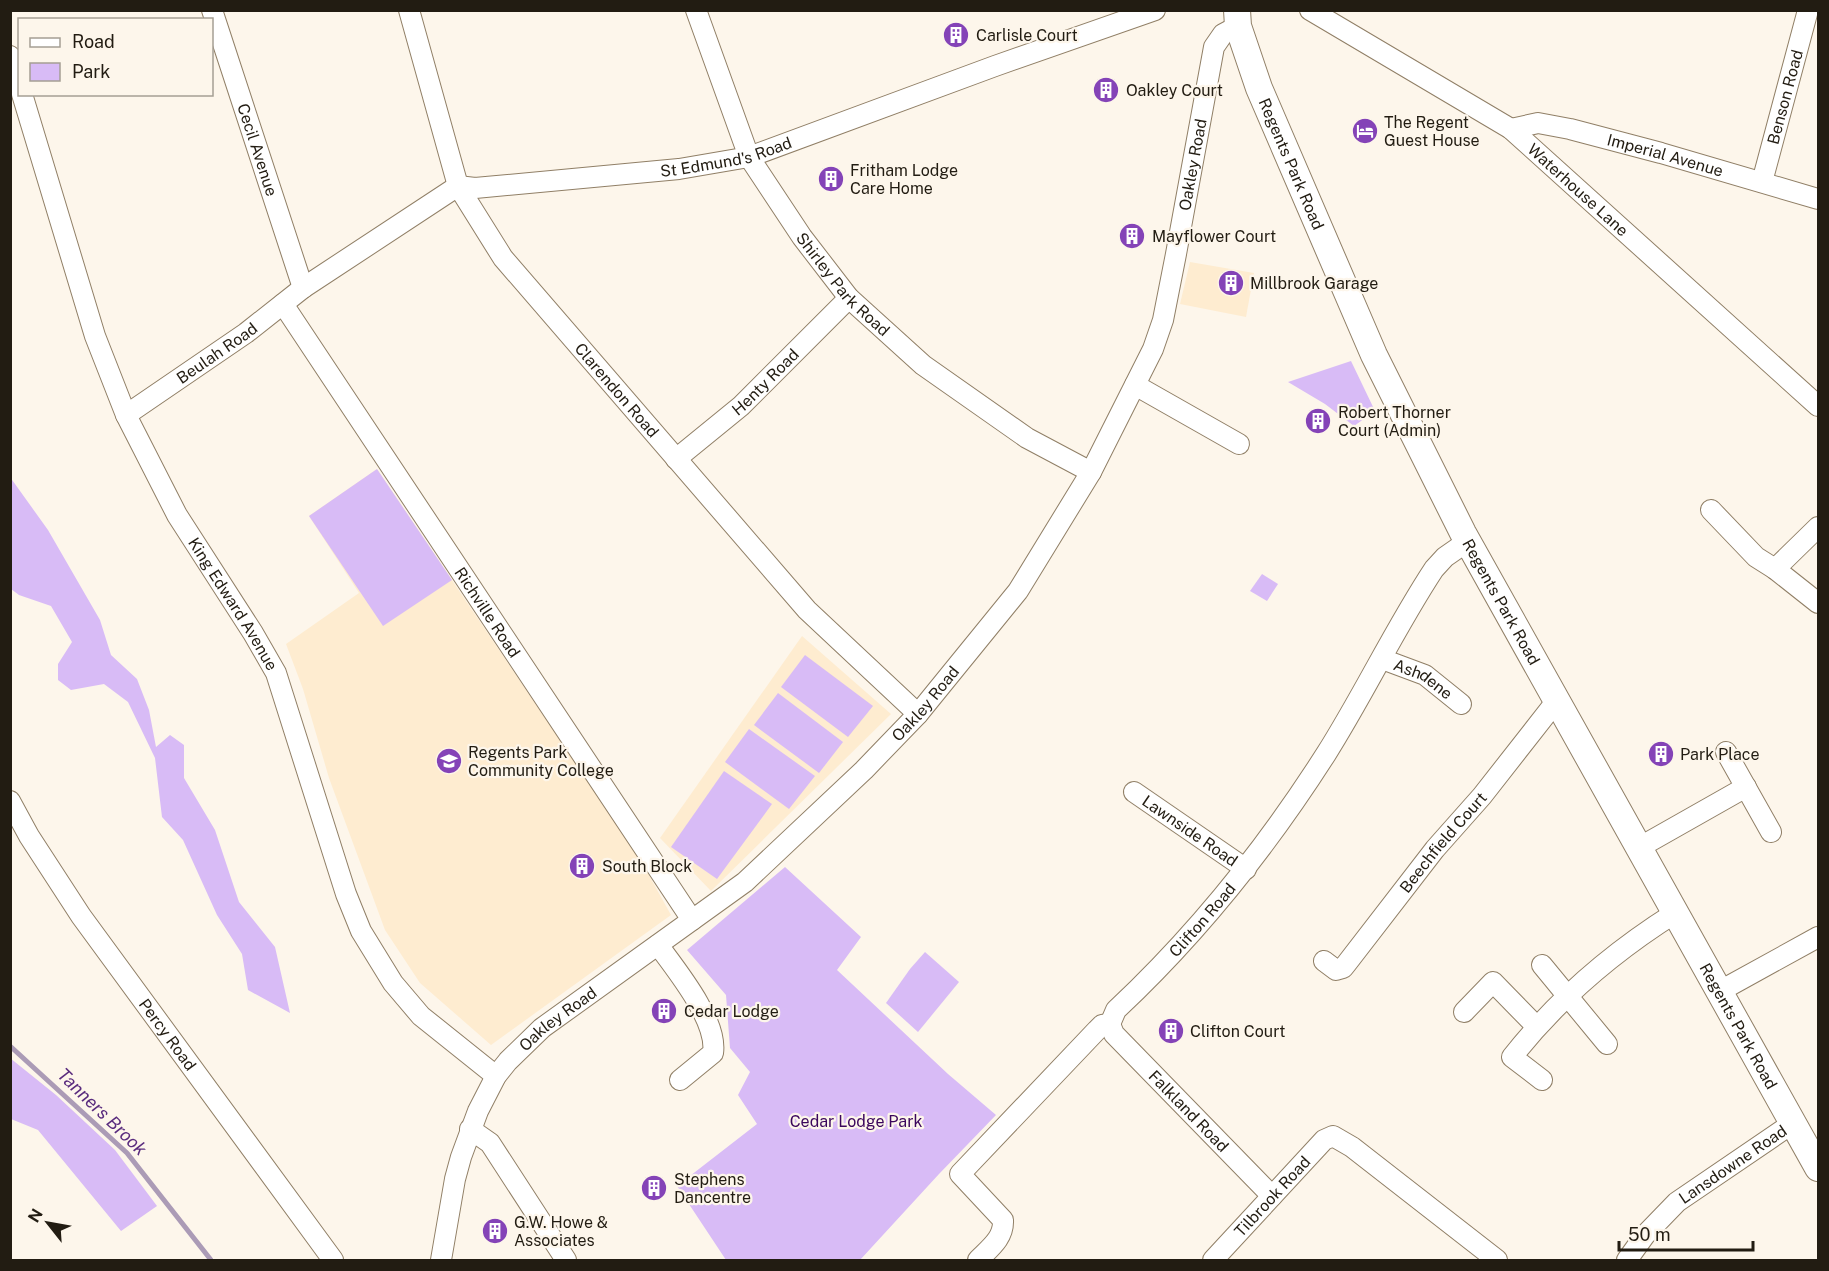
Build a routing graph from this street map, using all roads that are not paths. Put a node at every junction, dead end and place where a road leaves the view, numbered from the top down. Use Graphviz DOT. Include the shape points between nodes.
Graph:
graph roads {
  1 [pos="212,10"];
  2 [pos="409,10"];
  3 [pos="696,10"];
  4 [pos="1155,10"];
  5 [pos="1310,10"];
  6 [pos="1808,10"];
  7 [pos="1237,18"];
  8 [pos="10,56"];
  9 [pos="18,80"];
  10 [pos="23,96"];
  11 [pos="1511,129"];
  12 [pos="749,158"];
  13 [pos="1762,182"];
  14 [pos="458,186"];
  15 [pos="1818,199"];
  16 [pos="303,288"];
  17 [pos="849,298"];
  18 [pos="283,304"];
  19 [pos="1135,385"];
  20 [pos="1818,406"];
  21 [pos="126,415"];
  22 [pos="1239,444"];
  23 [pos="676,459"];
  24 [pos="1091,472"];
  25 [pos="1711,510"];
  26 [pos="1818,527"];
  27 [pos="1468,541"];
  28 [pos="1775,569"];
  29 [pos="1818,603"];
  30 [pos="1382,659"];
  31 [pos="1558,699"];
  32 [pos="1461,704"];
  33 [pos="918,714"];
  34 [pos="1726,752"];
  35 [pos="1746,787"];
  36 [pos="1134,792"];
  37 [pos="10,801"];
  38 [pos="1771,832"];
  39 [pos="1640,847"];
  40 [pos="1246,869"];
  41 [pos="1675,913"];
  42 [pos="692,920"];
  43 [pos="1818,937"];
  44 [pos="658,945"];
  45 [pos="1324,961"];
  46 [pos="1542,965"];
  47 [pos="1720,991"];
  48 [pos="1568,997"];
  49 [pos="1464,1012"];
  50 [pos="1110,1024"];
  51 [pos="1536,1026"];
  52 [pos="1607,1044"];
  53 [pos="496,1076"];
  54 [pos="680,1080"];
  55 [pos="1542,1080"];
  56 [pos="1793,1123"];
  57 [pos="470,1129"];
  58 [pos="1818,1168"];
  59 [pos="1272,1196"];
  60 [pos="333,1260"];
  61 [pos="441,1260"];
  62 [pos="566,1260"];
  63 [pos="978,1260"];
  64 [pos="1213,1260"];
  65 [pos="1497,1260"];
  66 [pos="1627,1260"];
  1 -- 16 [label="street, Cecil Avenue"];
  2 -- 14 [label="street, Clarendon Road"];
  3 -- 12 [label="street, Shirley Park Road"];
  4 -- 12 [label="street, St Edmund's Road"];
  5 -- 11 [label="street, Waterhouse Lane"];
  6 -- 13 [label="street, Benson Road"];
  7 -- 19 [label="street, Oakley Road" via="1215,47 1163,320"];
  7 -- 27 [label="street, Regents Park Road" via="1258,88 1358,319"];
  8 -- 9 [label="street"];
  10 -- 21 [label="street, King Edward Avenue" via="95,336"];
  11 -- 13 [label="street, Imperial Avenue" via="1538,123 1570,129"];
  11 -- 20 [label="street, Waterhouse Lane"];
  12 -- 14 [label="street, St Edmund's Road" via="679,170 475,188"];
  12 -- 17 [label="street, Shirley Park Road"];
  13 -- 15 [label="street, Imperial Avenue"];
  14 -- 16 [label="street"];
  14 -- 23 [label="street, Clarendon Road" via="503,258"];
  16 -- 18 [label="street, Beulah Road"];
  17 -- 23 [label="street, Henty Road" via="741,406"];
  17 -- 24 [label="street, Shirley Park Road" via="923,365 1027,438"];
  18 -- 21 [label="street, Beulah Road"];
  18 -- 42 [label="street, Richville Road"];
  19 -- 22 [label="street"];
  19 -- 24 [label="street, Oakley Road"];
  21 -- 53 [label="street, King Edward Avenue" via="177,515 276,673 345,894 361,931 393,983 421,1016"];
  23 -- 33 [label="street, Clarendon Road" via="807,610"];
  24 -- 33 [label="street, Oakley Road" via="1018,591"];
  25 -- 28 [label="street" via="1756,557"];
  26 -- 28 [label="street"];
  27 -- 30 [label="street, Clifton Road" via="1434,569"];
  27 -- 31 [label="street, Regents Park Road"];
  28 -- 29 [label="street"];
  30 -- 32 [label="street, Ashdene" via="1425,675"];
  30 -- 40 [label="street, Clifton Road" via="1326,753"];
  31 -- 39 [label="street, Regents Park Road"];
  31 -- 45 [label="street, Beechfield Court" via="1343,968 1336,970"];
  33 -- 42 [label="street, Oakley Road" via="745,882"];
  34 -- 35 [label="street"];
  35 -- 38 [label="street"];
  35 -- 39 [label="street"];
  36 -- 40 [label="street, Lawnside Road"];
  37 -- 60 [label="street, Percy Road" via="81,916"];
  39 -- 41 [label="street, Regents Park Road"];
  40 -- 50 [label="street, Clifton Road" via="1116,1010"];
  41 -- 47 [label="street, Regents Park Road"];
  41 -- 48 [label="street" via="1593,972"];
  42 -- 44 [label="street, Oakley Road"];
  43 -- 47 [label="street"];
  44 -- 53 [label="street, Oakley Road" via="542,1028"];
  44 -- 54 [label="street" via="699,1003 715,1043 713,1053"];
  46 -- 48 [label="street"];
  47 -- 56 [label="street, Regents Park Road"];
  48 -- 51 [label="street"];
  48 -- 52 [label="street"];
  49 -- 51 [label="street" via="1493,982"];
  50 -- 59 [label="street, Falkland Road" via="1114,1034"];
  50 -- 63 [label="street, Clifton Road" via="1102,1025 960,1174 1003,1220 1004,1229 998,1240"];
  51 -- 55 [label="street" via="1512,1057"];
  53 -- 57 [label="street, Oakley Road"];
  56 -- 58 [label="street, Regents Park Road"];
  56 -- 66 [label="street, Lansdowne Road" via="1677,1202"];
  57 -- 61 [label="street, Oakley Road" via="455,1179"];
  57 -- 62 [label="street" via="490,1143"];
  59 -- 64 [label="street, Tilbrook Road"];
  59 -- 65 [label="street, Tilbrook Road" via="1324,1140 1333,1136"];
}
